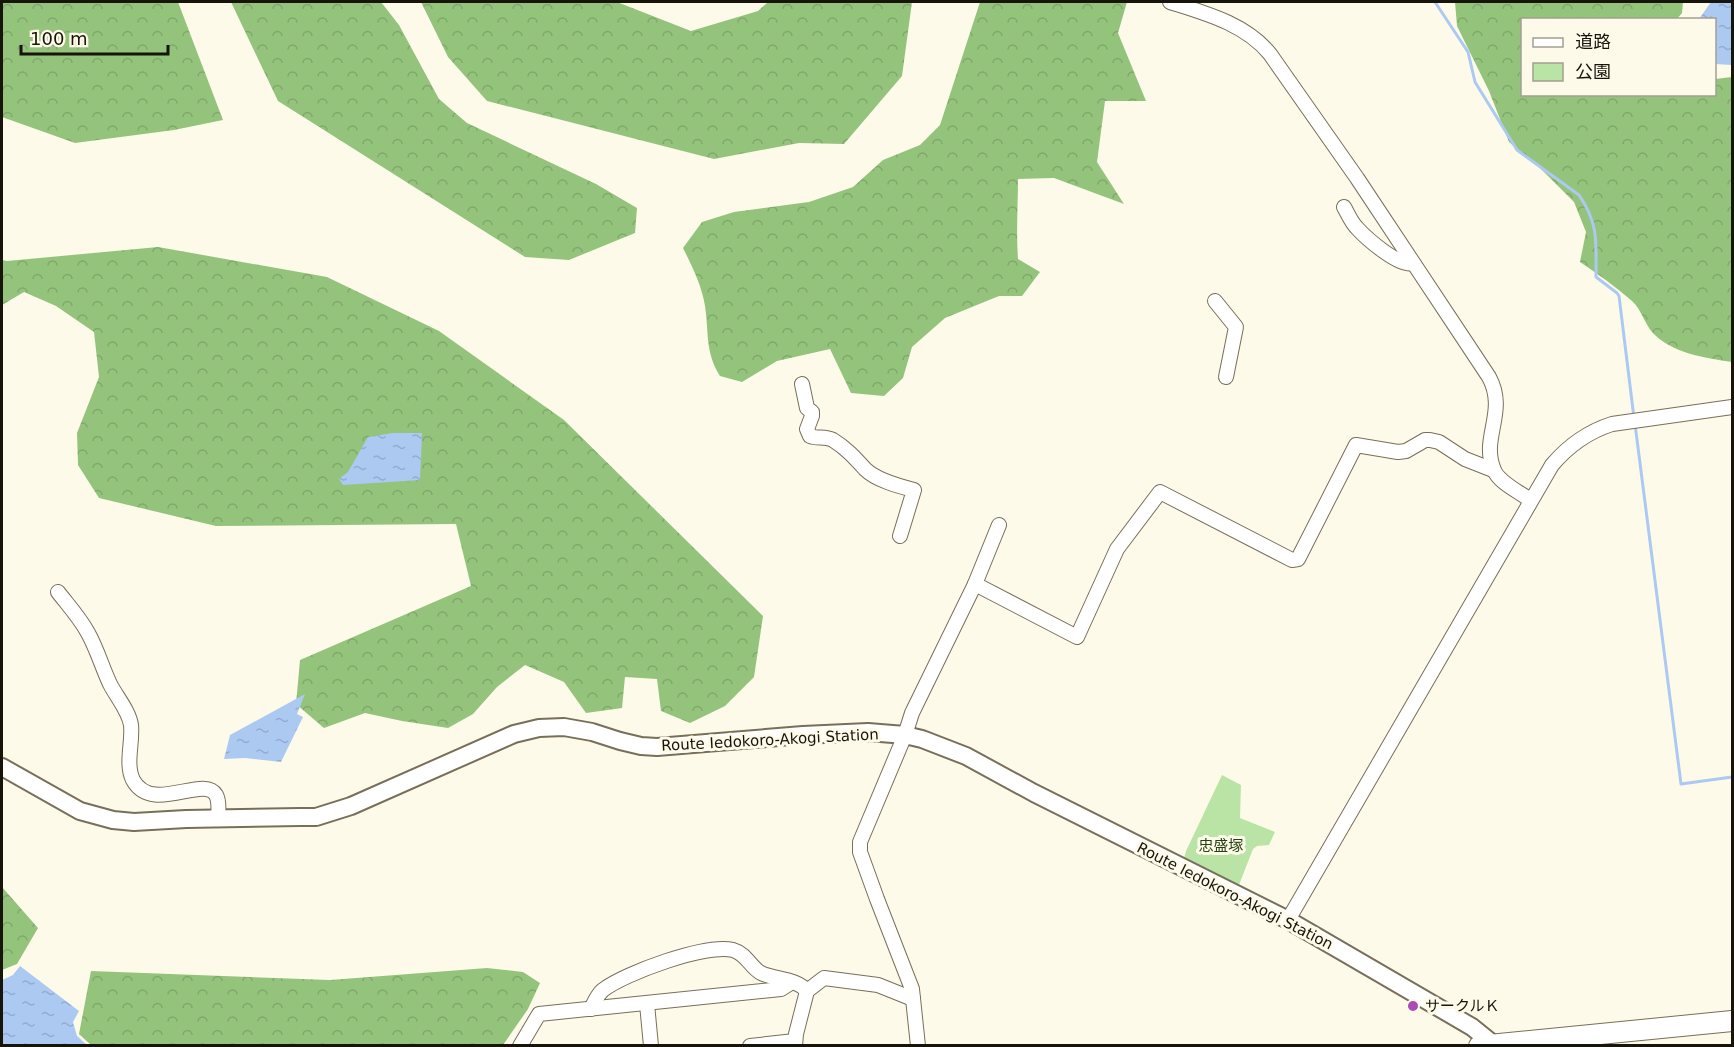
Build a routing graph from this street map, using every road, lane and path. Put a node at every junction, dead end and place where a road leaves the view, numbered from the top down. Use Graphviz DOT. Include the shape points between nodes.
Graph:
graph roads {
  1 [pos="1170,2"];
  2 [pos="1344,207"];
  3 [pos="1413,263"];
  4 [pos="1215,301"];
  5 [pos="1226,377"];
  6 [pos="802,384"];
  7 [pos="1732,407"];
  8 [pos="1493,470"];
  9 [pos="1530,500"];
  10 [pos="999,525"];
  11 [pos="900,536"];
  12 [pos="975,584"];
  13 [pos="58,592"];
  14 [pos="905,735"];
  15 [pos="2,767"];
  16 [pos="218,818"];
  17 [pos="1288,920"];
  18 [pos="792,982"];
  19 [pos="807,991"];
  20 [pos="913,999"];
  21 [pos="646,1004"];
  22 [pos="591,1009"];
  23 [pos="1732,1021"];
  24 [pos="1589,1040"];
  25 [pos="795,1043"];
  26 [pos="1488,1045"];
  27 [pos="520,1046"];
  28 [pos="651,1046"];
  29 [pos="750,1046"];
  30 [pos="918,1046"];
  1 -- 3 [label="street" via="1217,18 1260,42"];
  2 -- 3 [label="street" via="1357,228 1374,244 1405,264"];
  3 -- 8 [label="street" via="1493,384 1497,398 1490,447"];
  4 -- 5 [label="street" via="1236,327"];
  6 -- 11 [label="street" via="807,408 812,412 807,429 810,436 829,438 871,473 914,490"];
  7 -- 9 [label="street" via="1598,428 1577,439 1559,456"];
  8 -- 9 [label="street"];
  8 -- 12 [label="street" via="1430,440 1398,452 1356,445 1298,559 1292,560 1160,492 1117,549 1077,637"];
  9 -- 17 [label="street"];
  10 -- 12 [label="street"];
  12 -- 14 [label="street"];
  13 -- 16 [label="street" via="88,632 131,723 131,774 135,782 145,793 154,794 210,790 218,800"];
  14 -- 16 [label="main road, Route Iedokoro-Akogi Station" via="803,735 657,747 577,728 539,728 514,734 333,813 316,817"];
  14 -- 17 [label="main road, Route Iedokoro-Akogi Station" via="966,756"];
  14 -- 20 [label="street" via="860,842 860,852"];
  15 -- 16 [label="main road, Route Iedokoro-Akogi Station" via="98,817 134,822"];
  17 -- 26 [label="main road, Route Iedokoro-Akogi Station" via="1472,1027"];
  18 -- 19 [label="street"];
  18 -- 21 [label="street" via="781,989"];
  18 -- 22 [label="street" via="760,972 747,957 734,950 703,951 613,984 598,995"];
  19 -- 20 [label="street" via="824,978 878,985"];
  19 -- 25 [label="street"];
  20 -- 30 [label="street"];
  21 -- 22 [label="street"];
  21 -- 28 [label="street"];
  22 -- 27 [label="street" via="539,1014"];
  23 -- 24 [label="highway"];
  24 -- 26 [label="highway"];
  25 -- 29 [label="street"];
}
